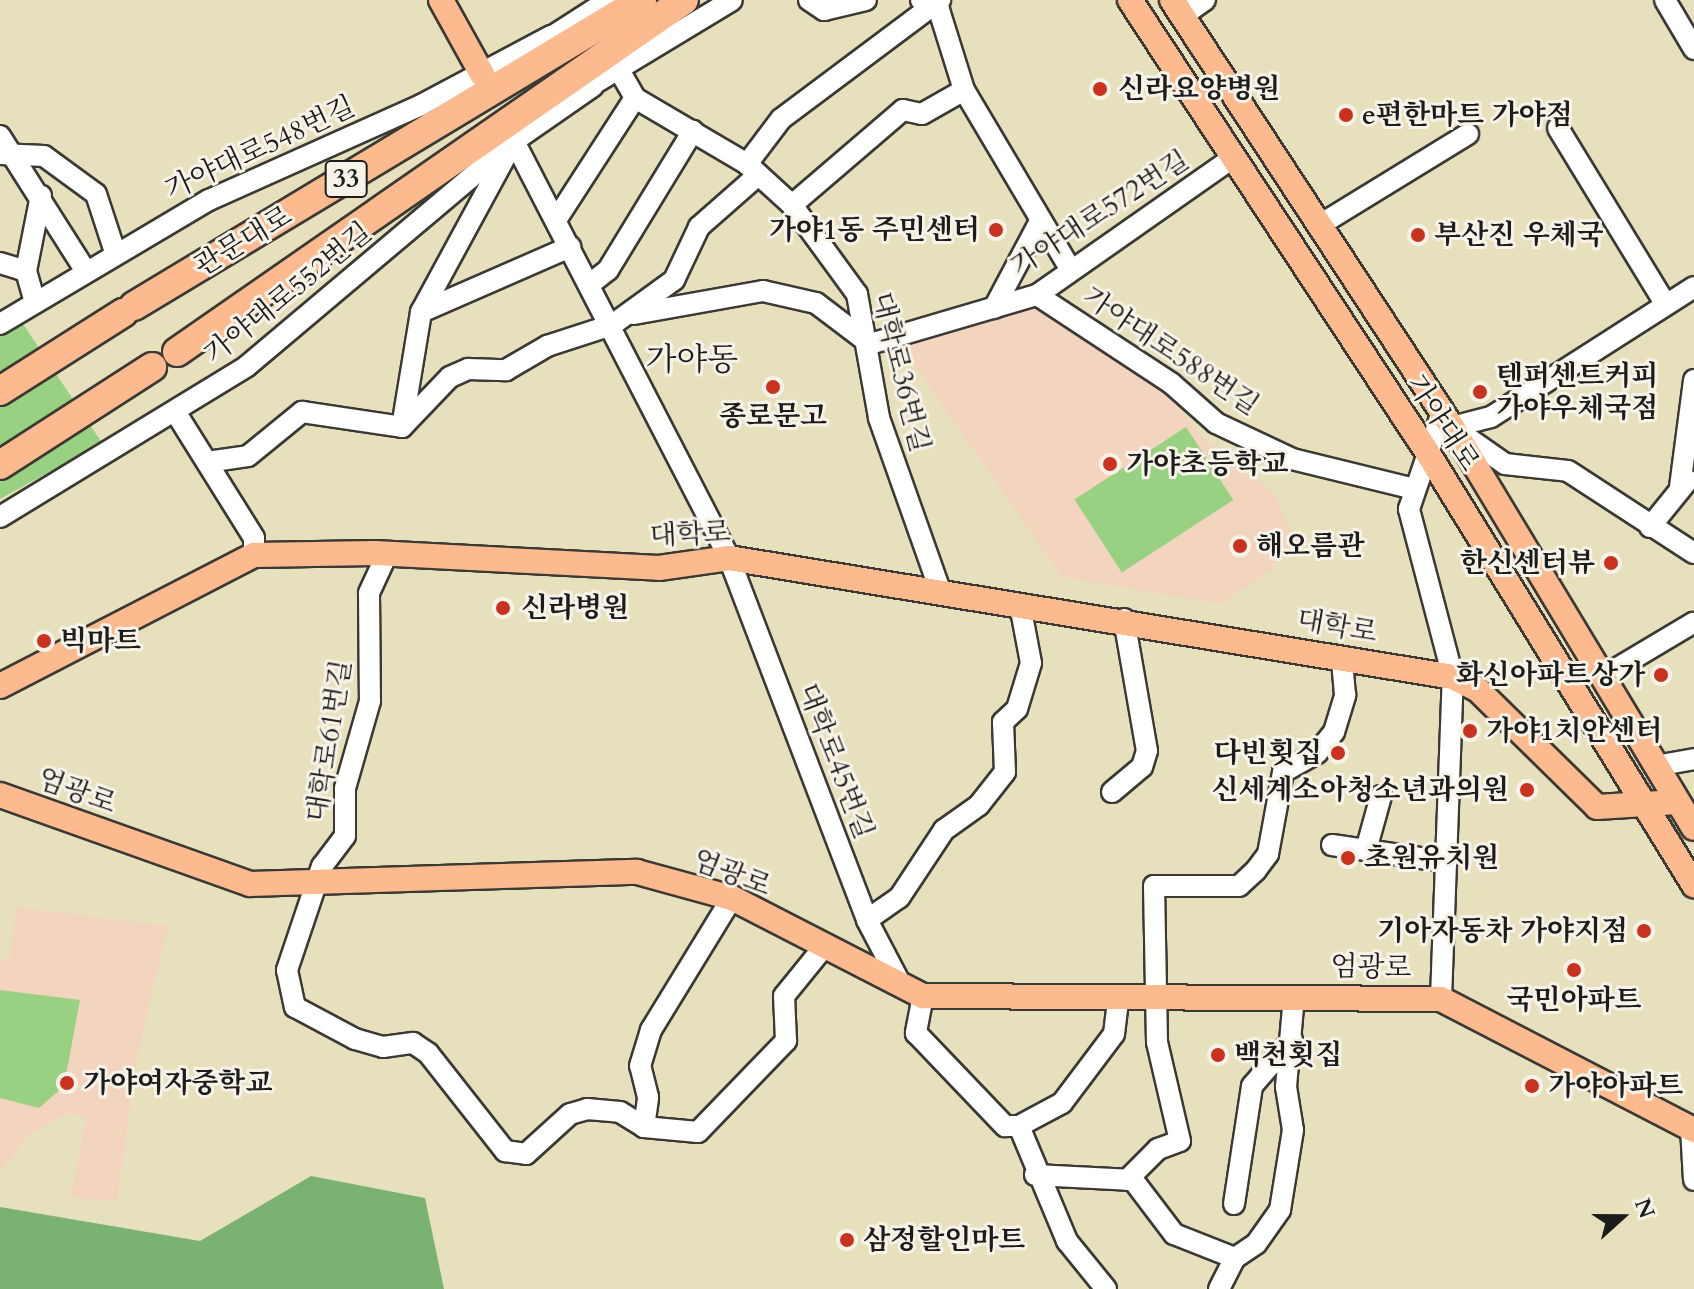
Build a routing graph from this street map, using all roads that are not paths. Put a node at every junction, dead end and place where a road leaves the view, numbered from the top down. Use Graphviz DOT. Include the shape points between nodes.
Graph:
graph roads {
  1 [pos="441,0"];
  2 [pos="609,0"];
  3 [pos="642,0"];
  4 [pos="684,0"];
  5 [pos="732,0"];
  6 [pos="809,0"];
  7 [pos="866,0"];
  8 [pos="1130,0"];
  9 [pos="1205,0"];
  10 [pos="1665,0"];
  11 [pos="932,2"];
  12 [pos="1177,8"];
  13 [pos="1694,49"];
  14 [pos="568,62"];
  15 [pos="619,70"];
  16 [pos="482,74"];
  17 [pos="964,90"];
  18 [pos="635,98"];
  19 [pos="1558,128"];
  20 [pos="693,131"];
  21 [pos="1468,134"];
  22 [pos="0,136"];
  23 [pos="514,141"];
  24 [pos="6,154"];
  25 [pos="1233,158"];
  26 [pos="753,169"];
  27 [pos="41,195"];
  28 [pos="792,205"];
  29 [pos="556,220"];
  30 [pos="1038,225"];
  31 [pos="1318,226"];
  32 [pos="570,247"];
  33 [pos="115,252"];
  34 [pos="0,263"];
  35 [pos="85,270"];
  36 [pos="1071,270"];
  37 [pos="26,271"];
  38 [pos="590,284"];
  39 [pos="1694,287"];
  40 [pos="1037,295"];
  41 [pos="35,302"];
  42 [pos="1666,305"];
  43 [pos="994,308"];
  44 [pos="421,312"];
  45 [pos="634,314"];
  46 [pos="0,324"];
  47 [pos="612,325"];
  48 [pos="870,344"];
  49 [pos="177,352"];
  50 [pos="152,367"];
  51 [pos="1694,380"];
  52 [pos="0,391"];
  53 [pos="176,413"];
  54 [pos="1447,420"];
  55 [pos="402,427"];
  56 [pos="1424,447"];
  57 [pos="207,462"];
  58 [pos="0,465"];
  59 [pos="1687,481"];
  60 [pos="1414,489"];
  61 [pos="0,517"];
  62 [pos="1650,527"];
  63 [pos="1694,553"];
  64 [pos="387,554"];
  65 [pos="254,555"];
  66 [pos="729,558"];
  67 [pos="941,593"];
  68 [pos="1020,605"];
  69 [pos="1124,619"];
  70 [pos="1693,623"];
  71 [pos="1342,658"];
  72 [pos="1604,676"];
  73 [pos="1453,677"];
  74 [pos="0,686"];
  75 [pos="1694,759"];
  76 [pos="1655,766"];
  77 [pos="1112,792"];
  78 [pos="0,795"];
  79 [pos="1381,796"];
  80 [pos="1677,802"];
  81 [pos="1640,804"];
  82 [pos="1694,828"];
  83 [pos="1332,845"];
  84 [pos="1366,850"];
  85 [pos="1447,857"];
  86 [pos="1694,885"];
  87 [pos="318,887"];
  88 [pos="732,898"];
  89 [pos="867,920"];
  90 [pos="823,948"];
  91 [pos="899,981"];
  92 [pos="1154,995"];
  93 [pos="923,996"];
  94 [pos="1119,996"];
  95 [pos="1294,996"];
  96 [pos="1441,999"];
  97 [pos="1292,1040"];
  98 [pos="1019,1126"];
  99 [pos="644,1127"];
  100 [pos="1692,1129"];
  101 [pos="1035,1175"];
  102 [pos="1127,1180"];
  103 [pos="1694,1180"];
  104 [pos="1234,1204"];
  105 [pos="1235,1258"];
  106 [pos="1106,1289"];
  107 [pos="1219,1289"];
  1 -- 16 [label="main road"];
  2 -- 14 [label="street, 가야대로548번길"];
  3 -- 14 [label="highway, 33"];
  4 -- 14 [label="highway, 33"];
  5 -- 15 [label="street, 가야대로552번길"];
  6 -- 7 [label="street" via="824,10"];
  8 -- 25 [label="main road, 가야대로"];
  9 -- 12 [label="street"];
  10 -- 13 [label="street"];
  11 -- 17 [label="street"];
  11 -- 26 [label="street" via="781,119"];
  12 -- 31 [label="main road, 가야대로"];
  14 -- 15 [label="street, 가야대로552번길"];
  14 -- 16 [label="street, 가야대로548번길"];
  14 -- 23 [label="street, 가야대로552번길"];
  14 -- 49 [label="highway, 관문대로 / 33" via="433,169"];
  14 -- 52 [label="highway, 관문대로 / 33" via="406,143"];
  15 -- 18 [label="street"];
  16 -- 33 [label="street, 가야대로548번길" via="209,200"];
  17 -- 28 [label="street" via="922,114 903,110"];
  17 -- 30 [label="street"];
  18 -- 20 [label="street, 대학로36번길"];
  18 -- 29 [label="street"];
  19 -- 42 [label="street"];
  20 -- 26 [label="street, 대학로36번길"];
  20 -- 38 [label="street" via="608,270"];
  21 -- 31 [label="street"];
  22 -- 24 [label="street"];
  23 -- 29 [label="street, 대학로45번길"];
  23 -- 44 [label="street"];
  23 -- 53 [label="street, 가야대로552번길" via="296,327"];
  24 -- 27 [label="street"];
  24 -- 33 [label="street" via="44,156 96,194"];
  25 -- 36 [label="street, 가야대로572번길"];
  25 -- 56 [label="main road, 가야대로"];
  26 -- 28 [label="street, 대학로36번길"];
  26 -- 45 [label="street" via="699,227 674,280"];
  27 -- 35 [label="street"];
  27 -- 37 [label="street"];
  28 -- 48 [label="street, 대학로36번길" via="857,294"];
  29 -- 32 [label="street, 대학로45번길"];
  30 -- 36 [label="street"];
  30 -- 43 [label="street"];
  31 -- 54 [label="main road, 가야대로"];
  32 -- 38 [label="street, 대학로45번길"];
  32 -- 44 [label="street"];
  33 -- 35 [label="street, 가야대로548번길"];
  34 -- 37 [label="street"];
  35 -- 41 [label="street, 가야대로548번길"];
  36 -- 40 [label="street, 가야대로572번길"];
  37 -- 41 [label="street"];
  38 -- 47 [label="street, 대학로45번길"];
  39 -- 42 [label="street"];
  40 -- 43 [label="street, 가야대로572번길"];
  40 -- 60 [label="street, 가야대로588번길" via="1171,383 1216,423 1292,459"];
  41 -- 46 [label="street, 가야대로548번길"];
  42 -- 54 [label="street" via="1491,417"];
  43 -- 48 [label="street, 가야대로572번길"];
  44 -- 55 [label="street"];
  45 -- 47 [label="street"];
  45 -- 48 [label="street" via="763,291 816,303"];
  47 -- 55 [label="street" via="547,346 506,370 450,377"];
  47 -- 66 [label="street, 대학로45번길"];
  48 -- 67 [label="street, 대학로36번길" via="879,418"];
  50 -- 58 [label="highway"];
  51 -- 59 [label="street"];
  53 -- 57 [label="street"];
  53 -- 61 [label="street, 가야대로552번길"];
  54 -- 56 [label="street"];
  54 -- 62 [label="street" via="1505,464 1568,471"];
  54 -- 72 [label="main road, 가야대로"];
  55 -- 57 [label="street" via="302,412 248,456"];
  56 -- 60 [label="street"];
  56 -- 81 [label="main road, 가야대로"];
  57 -- 65 [label="street" via="254,538"];
  59 -- 62 [label="street"];
  60 -- 73 [label="street" via="1409,509"];
  62 -- 63 [label="street"];
  64 -- 65 [label="main road, 대학로"];
  64 -- 66 [label="main road, 대학로" via="659,568"];
  64 -- 87 [label="street, 대학로61번길" via="369,593 370,701 345,788 345,836"];
  65 -- 74 [label="main road, 대학로"];
  66 -- 67 [label="main road, 대학로"];
  66 -- 89 [label="street, 대학로45번길"];
  67 -- 68 [label="main road, 대학로"];
  68 -- 69 [label="main road, 대학로"];
  68 -- 89 [label="street" via="1031,663 1017,709 1003,722 1005,772 979,805 944,830 899,898"];
  69 -- 71 [label="main road, 대학로"];
  69 -- 77 [label="street" via="1147,751 1142,767"];
  70 -- 72 [label="street"];
  71 -- 73 [label="main road, 대학로"];
  71 -- 92 [label="street" via="1345,695 1334,732 1317,753 1283,772 1268,854 1256,870 1239,886 1154,886"];
  72 -- 76 [label="main road, 가야대로"];
  73 -- 81 [label="main road, 대학로" via="1478,690 1597,807"];
  73 -- 85 [label="street"];
  75 -- 76 [label="street"];
  76 -- 80 [label="main road, 가야대로"];
  78 -- 87 [label="main road, 엄광로" via="238,881"];
  79 -- 84 [label="street"];
  80 -- 81 [label="main road, 대학로"];
  80 -- 82 [label="main road, 가야대로"];
  81 -- 86 [label="main road, 가야대로"];
  83 -- 84 [label="street"];
  84 -- 85 [label="street"];
  85 -- 96 [label="street, 엄광로"];
  87 -- 88 [label="main road, 엄광로" via="637,872"];
  87 -- 99 [label="street, 대학로61번길" via="287,970 295,1007 355,1039 383,1047 413,1043 428,1053 505,1151 526,1154 570,1114 587,1109 620,1112"];
  88 -- 90 [label="main road, 엄광로"];
  88 -- 99 [label="street" via="651,1030 640,1066 648,1097"];
  89 -- 91 [label="street, 대학로45번길"];
  90 -- 91 [label="main road, 엄광로"];
  90 -- 99 [label="street" via="784,996 786,1041 698,1132"];
  91 -- 93 [label="main road, 엄광로"];
  92 -- 94 [label="main road, 엄광로"];
  92 -- 95 [label="main road, 엄광로"];
  92 -- 102 [label="street" via="1180,1141 1158,1149"];
  93 -- 94 [label="main road, 엄광로"];
  93 -- 98 [label="street" via="916,1033 1005,1126"];
  94 -- 98 [label="street" via="1114,1034 1062,1103"];
  95 -- 96 [label="main road, 엄광로"];
  95 -- 97 [label="street"];
  96 -- 100 [label="main road, 엄광로"];
  97 -- 104 [label="street" via="1252,1086"];
  97 -- 105 [label="street" via="1286,1087 1293,1130 1280,1210 1256,1244"];
  98 -- 101 [label="street"];
  100 -- 103 [label="street"];
  101 -- 102 [label="street"];
  101 -- 106 [label="street" via="1067,1241"];
  102 -- 105 [label="street" via="1153,1202 1174,1234"];
  105 -- 107 [label="street"];
}
